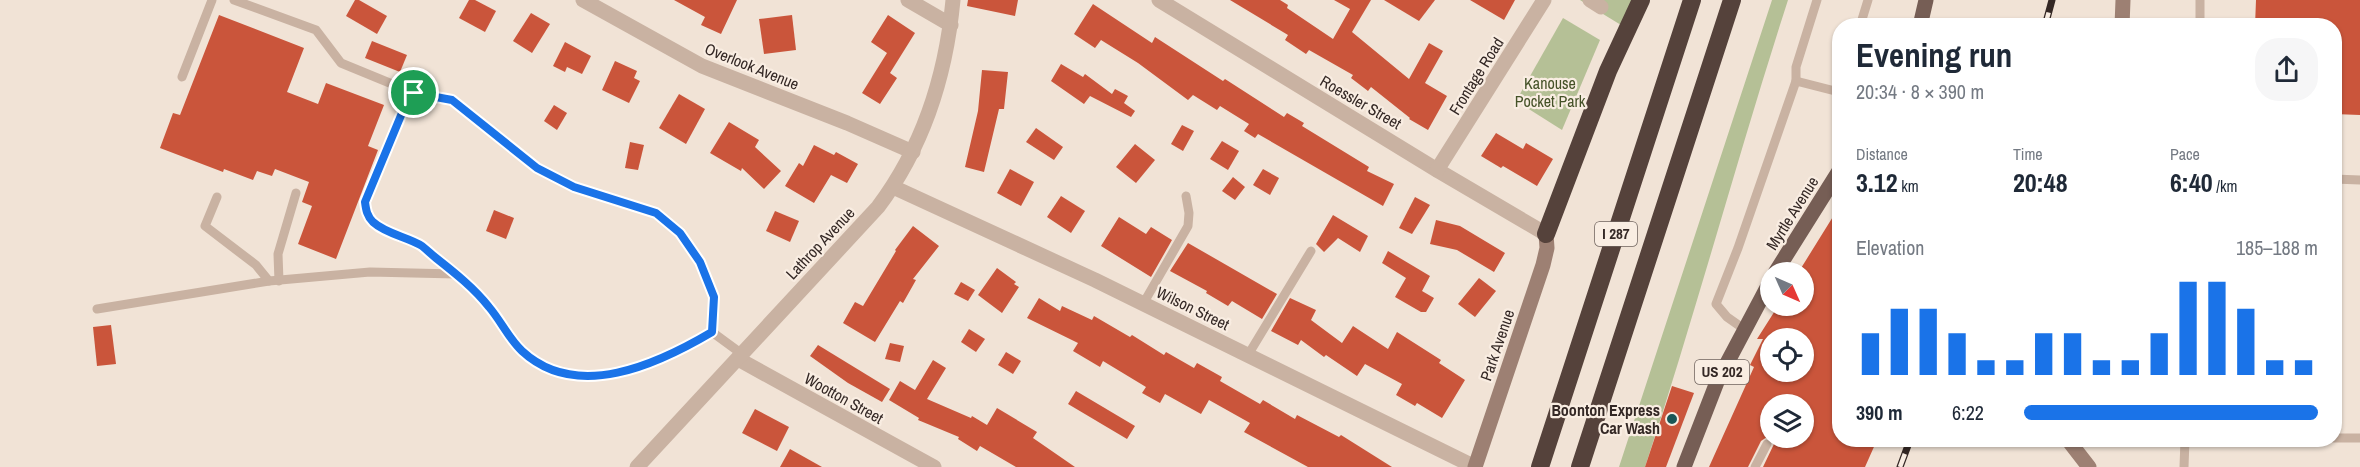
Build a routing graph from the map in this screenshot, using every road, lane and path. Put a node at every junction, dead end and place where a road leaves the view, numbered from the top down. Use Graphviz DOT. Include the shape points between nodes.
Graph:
graph roads {
  1 [pos="212,0"];
  2 [pos="234,0"];
  3 [pos="583,0"];
  4 [pos="908,0"];
  5 [pos="953,0"];
  6 [pos="1159,0"];
  7 [pos="1544,0"];
  8 [pos="1641,0"];
  9 [pos="1692,0"];
  10 [pos="1732,0"];
  11 [pos="1817,0"];
  12 [pos="1868,0"];
  13 [pos="1926,0"];
  14 [pos="2123,0"];
  15 [pos="2200,0"];
  16 [pos="1862,18"];
  17 [pos="1922,18"];
  18 [pos="2122,18"];
  19 [pos="2200,18"];
  20 [pos="951,25"];
  21 [pos="182,77"];
  22 [pos="1796,81"];
  23 [pos="1832,90"];
  24 [pos="414,93"];
  25 [pos="913,152"];
  26 [pos="1437,170"];
  27 [pos="2342,179"];
  28 [pos="2360,180"];
  29 [pos="1832,182"];
  30 [pos="893,187"];
  31 [pos="296,193"];
  32 [pos="1186,196"];
  33 [pos="216,197"];
  34 [pos="1546,234"];
  35 [pos="1311,251"];
  36 [pos="1782,262"];
  37 [pos="456,274"];
  38 [pos="274,281"];
  39 [pos="1760,300"];
  40 [pos="1143,304"];
  41 [pos="97,309"];
  42 [pos="1744,328"];
  43 [pos="712,332"];
  44 [pos="1248,355"];
  45 [pos="740,356"];
  46 [pos="2342,438"];
  47 [pos="2360,438"];
  48 [pos="2073,447"];
  49 [pos="2185,447"];
  50 [pos="1765,448"];
  51 [pos="637,467"];
  52 [pos="934,467"];
  53 [pos="1475,467"];
  54 [pos="1540,467"];
  55 [pos="1580,467"];
  56 [pos="1684,467"];
  57 [pos="1755,467"];
  58 [pos="2089,467"];
  59 [pos="2184,467"];
  1 -- 21 [label="lane"];
  2 -- 24 [label="lane" via="316,30 341,63"];
  3 -- 25 [label="street, Overlook Avenue" via="702,66"];
  4 -- 20 [label="street"];
  5 -- 20 [label="street, Lathrop Avenue"];
  6 -- 26 [label="street, Roessler Street"];
  7 -- 26 [label="street, Frontage Road"];
  8 -- 34 [label="highway" via="1608,71"];
  9 -- 54 [label="highway, I 287"];
  10 -- 55 [label="highway, I 287"];
  11 -- 22 [label="lane" via="1796,67"];
  12 -- 16 [label="lane"];
  13 -- 17 [label="main road"];
  14 -- 18 [label="street"];
  15 -- 19 [label="lane"];
  20 -- 25 [label="street, Lathrop Avenue" via="941,77"];
  22 -- 23 [label="lane"];
  22 -- 42 [label="lane" via="1716,304"];
  24 -- 37 [label="lane" via="407,101 365,202 367,214 375,224 422,246"];
  24 -- 43 [label="lane" via="452,100 537,168 574,187 656,213 680,233 700,262 714,297"];
  25 -- 30 [label="street, Lathrop Avenue"];
  26 -- 34 [label="street, Roessler Street"];
  27 -- 28 [label="lane"];
  29 -- 36 [label="main road, Myrtle Avenue"];
  30 -- 40 [label="street, Wilson Street"];
  30 -- 45 [label="street, Lathrop Avenue"];
  31 -- 38 [label="lane"];
  32 -- 40 [label="lane" via="1188,226"];
  33 -- 38 [label="lane" via="205,226"];
  34 -- 53 [label="street, Park Avenue" via="1543,265"];
  35 -- 44 [label="lane"];
  37 -- 38 [label="lane" via="370,272"];
  37 -- 43 [label="lane" via="489,306 522,351 561,372 620,374 681,351"];
  38 -- 41 [label="lane"];
  39 -- 42 [label="main road, US 202"];
  40 -- 44 [label="street, Wilson Street"];
  42 -- 56 [label="main road, US 202" via="1717,382"];
  43 -- 45 [label="lane"];
  44 -- 53 [label="street, Wilson Street"];
  45 -- 51 [label="street, Lathrop Avenue"];
  45 -- 52 [label="street, Wootton Street"];
  46 -- 47 [label="lane"];
  48 -- 58 [label="street"];
  49 -- 59 [label="lane"];
  50 -- 57 [label="lane"];
}
